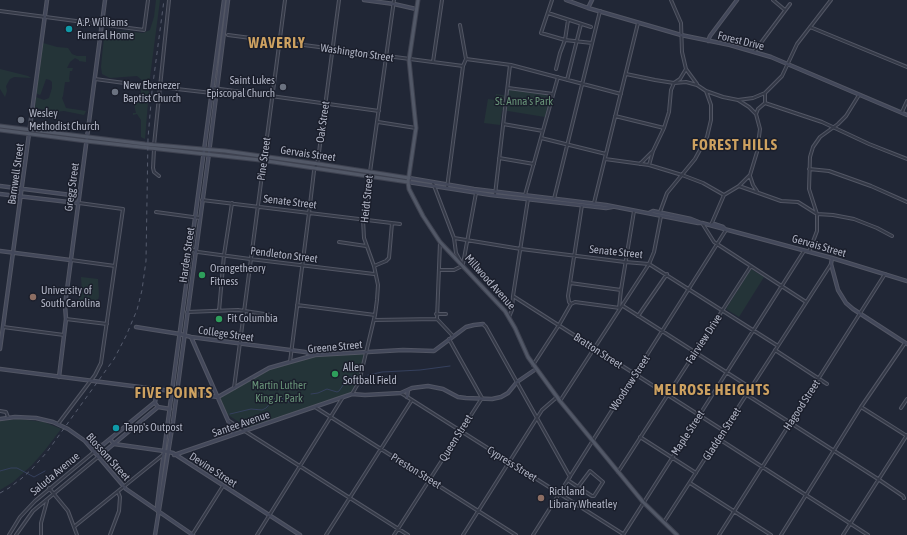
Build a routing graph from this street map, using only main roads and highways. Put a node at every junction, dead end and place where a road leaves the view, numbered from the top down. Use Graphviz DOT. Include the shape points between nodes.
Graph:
graph roads {
  1 [pos="47,0"];
  2 [pos="105,0"];
  3 [pos="224,0"];
  4 [pos="228,0"];
  5 [pos="364,0"];
  6 [pos="418,0"];
  7 [pos="566,0"];
  8 [pos="592,0"];
  9 [pos="737,0"];
  10 [pos="588,8"];
  11 [pos="416,9"];
  12 [pos="708,41"];
  13 [pos="907,115"];
  14 [pos="0,126"];
  15 [pos="0,130"];
  16 [pos="30,130"];
  17 [pos="29,134"];
  18 [pos="87,137"];
  19 [pos="86,141"];
  20 [pos="154,147"];
  21 [pos="205,151"];
  22 [pos="210,152"];
  23 [pos="409,180"];
  24 [pos="0,186"];
  25 [pos="447,187"];
  26 [pos="21,188"];
  27 [pos="495,193"];
  28 [pos="0,194"];
  29 [pos="21,196"];
  30 [pos="79,196"];
  31 [pos="553,200"];
  32 [pos="78,203"];
  33 [pos="612,207"];
  34 [pos="0,251"];
  35 [pos="13,252"];
  36 [pos="832,258"];
  37 [pos="70,260"];
  38 [pos="906,281"];
  39 [pos="483,324"];
  40 [pos="136,327"];
  41 [pos="180,334"];
  42 [pos="184,336"];
  43 [pos="192,337"];
  44 [pos="906,343"];
  45 [pos="0,349"];
  46 [pos="315,355"];
  47 [pos="0,369"];
  48 [pos="536,369"];
  49 [pos="59,377"];
  50 [pos="157,389"];
  51 [pos="408,389"];
  52 [pos="173,391"];
  53 [pos="177,392"];
  54 [pos="218,397"];
  55 [pos="407,397"];
  56 [pos="155,402"];
  57 [pos="158,407"];
  58 [pos="170,409"];
  59 [pos="0,419"];
  60 [pos="234,434"];
  61 [pos="110,439"];
  62 [pos="85,441"];
  63 [pos="103,444"];
  64 [pos="114,444"];
  65 [pos="94,452"];
  66 [pos="164,452"];
  67 [pos="168,452"];
  68 [pos="174,455"];
  69 [pos="98,457"];
  70 [pos="158,512"];
  71 [pos="155,535"];
  72 [pos="193,535"];
  73 [pos="300,535"];
  74 [pos="677,535"];
  1 -- 16 [label="main road, Barnwell Street"];
  2 -- 18 [label="main road, Gregg Street"];
  3 -- 21 [label="main road, Harden Street"];
  4 -- 22 [label="main road, Harden Street"];
  5 -- 11 [label="main road"];
  6 -- 11 [label="main road, Millwood Avenue"];
  7 -- 10 [label="main road, Forest Drive"];
  8 -- 10 [label="main road"];
  9 -- 12 [label="main road"];
  10 -- 12 [label="main road, Forest Drive"];
  11 -- 23 [label="main road, Millwood Avenue" via="409,60 416,128"];
  12 -- 13 [label="main road, Forest Drive" via="754,52 788,64"];
  14 -- 16 [label="main road, Gervais Street"];
  15 -- 17 [label="main road, Gervais Street"];
  16 -- 17 [label="main road, Barnwell Street"];
  16 -- 18 [label="main road, Gervais Street"];
  17 -- 19 [label="main road, Gervais Street"];
  17 -- 26 [label="main road, Barnwell Street"];
  18 -- 19 [label="main road, Gregg Street"];
  18 -- 20 [label="main road, Gervais Street"];
  19 -- 20 [label="main road, Gervais Street"];
  19 -- 30 [label="main road, Gregg Street"];
  20 -- 21 [label="main road, Gervais Street"];
  21 -- 22 [label="main road, Gervais Street"];
  21 -- 41 [label="main road, Harden Street"];
  22 -- 23 [label="main road, Gervais Street"];
  22 -- 42 [label="main road, Harden Street"];
  23 -- 25 [label="main road, Gervais Street"];
  23 -- 25 [label="main road, Gervais Street"];
  23 -- 48 [label="main road, Millwood Avenue" via="409,189 440,242 498,302 509,317"];
  24 -- 26 [label="main road"];
  25 -- 27 [label="main road, Gervais Street"];
  25 -- 27 [label="main road, Gervais Street"];
  26 -- 29 [label="main road, Barnwell Street"];
  26 -- 30 [label="main road"];
  27 -- 31 [label="main road, Gervais Street"];
  27 -- 31 [label="main road, Gervais Street" via="528,199"];
  28 -- 29 [label="main road"];
  29 -- 32 [label="main road"];
  29 -- 35 [label="main road, Barnwell Street"];
  30 -- 32 [label="main road, Gregg Street"];
  31 -- 33 [label="main road, Gervais Street"];
  31 -- 33 [label="main road, Gervais Street"];
  32 -- 37 [label="main road, Gregg Street"];
  33 -- 36 [label="main road, Gervais Street" via="660,213"];
  34 -- 35 [label="main road"];
  35 -- 37 [label="main road"];
  35 -- 45 [label="main road, Barnwell Street"];
  36 -- 38 [label="main road, Gervais Street"];
  36 -- 44 [label="main road" via="831,264 838,290 846,302"];
  37 -- 49 [label="main road, Gregg Street"];
  39 -- 46 [label="main road, Greene Street" via="466,327 434,351 403,350"];
  40 -- 41 [label="main road, College Street"];
  41 -- 42 [label="main road, College Street"];
  41 -- 52 [label="main road, Harden Street"];
  42 -- 43 [label="main road, College Street"];
  42 -- 53 [label="main road, Harden Street"];
  43 -- 46 [label="main road, College Street"];
  43 -- 54 [label="main road"];
  46 -- 54 [label="main road, Greene Street" via="269,368"];
  47 -- 49 [label="main road"];
  48 -- 51 [label="main road, Santee Avenue" via="517,382 508,393 492,399 458,397 435,387 420,386"];
  48 -- 74 [label="main road, Millwood Avenue" via="643,502"];
  49 -- 50 [label="main road"];
  50 -- 52 [label="main road"];
  50 -- 56 [label="main road"];
  51 -- 55 [label="main road"];
  51 -- 60 [label="main road, Santee Avenue" via="401,393 352,394"];
  52 -- 53 [label="main road"];
  52 -- 58 [label="main road, Harden Street"];
  53 -- 54 [label="main road"];
  53 -- 67 [label="main road, Harden Street"];
  54 -- 60 [label="main road"];
  56 -- 57 [label="main road"];
  56 -- 61 [label="main road, Saluda Avenue"];
  57 -- 58 [label="main road"];
  57 -- 64 [label="main road, Saluda Avenue"];
  58 -- 66 [label="main road, Harden Street"];
  59 -- 62 [label="main road, Blossom Street" via="44,419 58,424"];
  60 -- 68 [label="main road, Santee Avenue"];
  61 -- 63 [label="main road, Saluda Avenue"];
  61 -- 64 [label="main road"];
  62 -- 63 [label="main road" via="95,446"];
  62 -- 65 [label="main road, Blossom Street"];
  63 -- 65 [label="main road, Saluda Avenue"];
  64 -- 66 [label="main road, Devine Street"];
  64 -- 69 [label="main road, Saluda Avenue"];
  65 -- 69 [label="main road, Blossom Street"];
  66 -- 67 [label="main road, Devine Street"];
  66 -- 70 [label="main road, Harden Street"];
  67 -- 68 [label="main road, Devine Street"];
  67 -- 70 [label="main road, Harden Street"];
  68 -- 73 [label="main road, Devine Street"];
  69 -- 70 [label="main road, Blossom Street" via="123,487"];
  70 -- 71 [label="main road, Harden Street"];
  70 -- 72 [label="main road, Blossom Street"];
}
